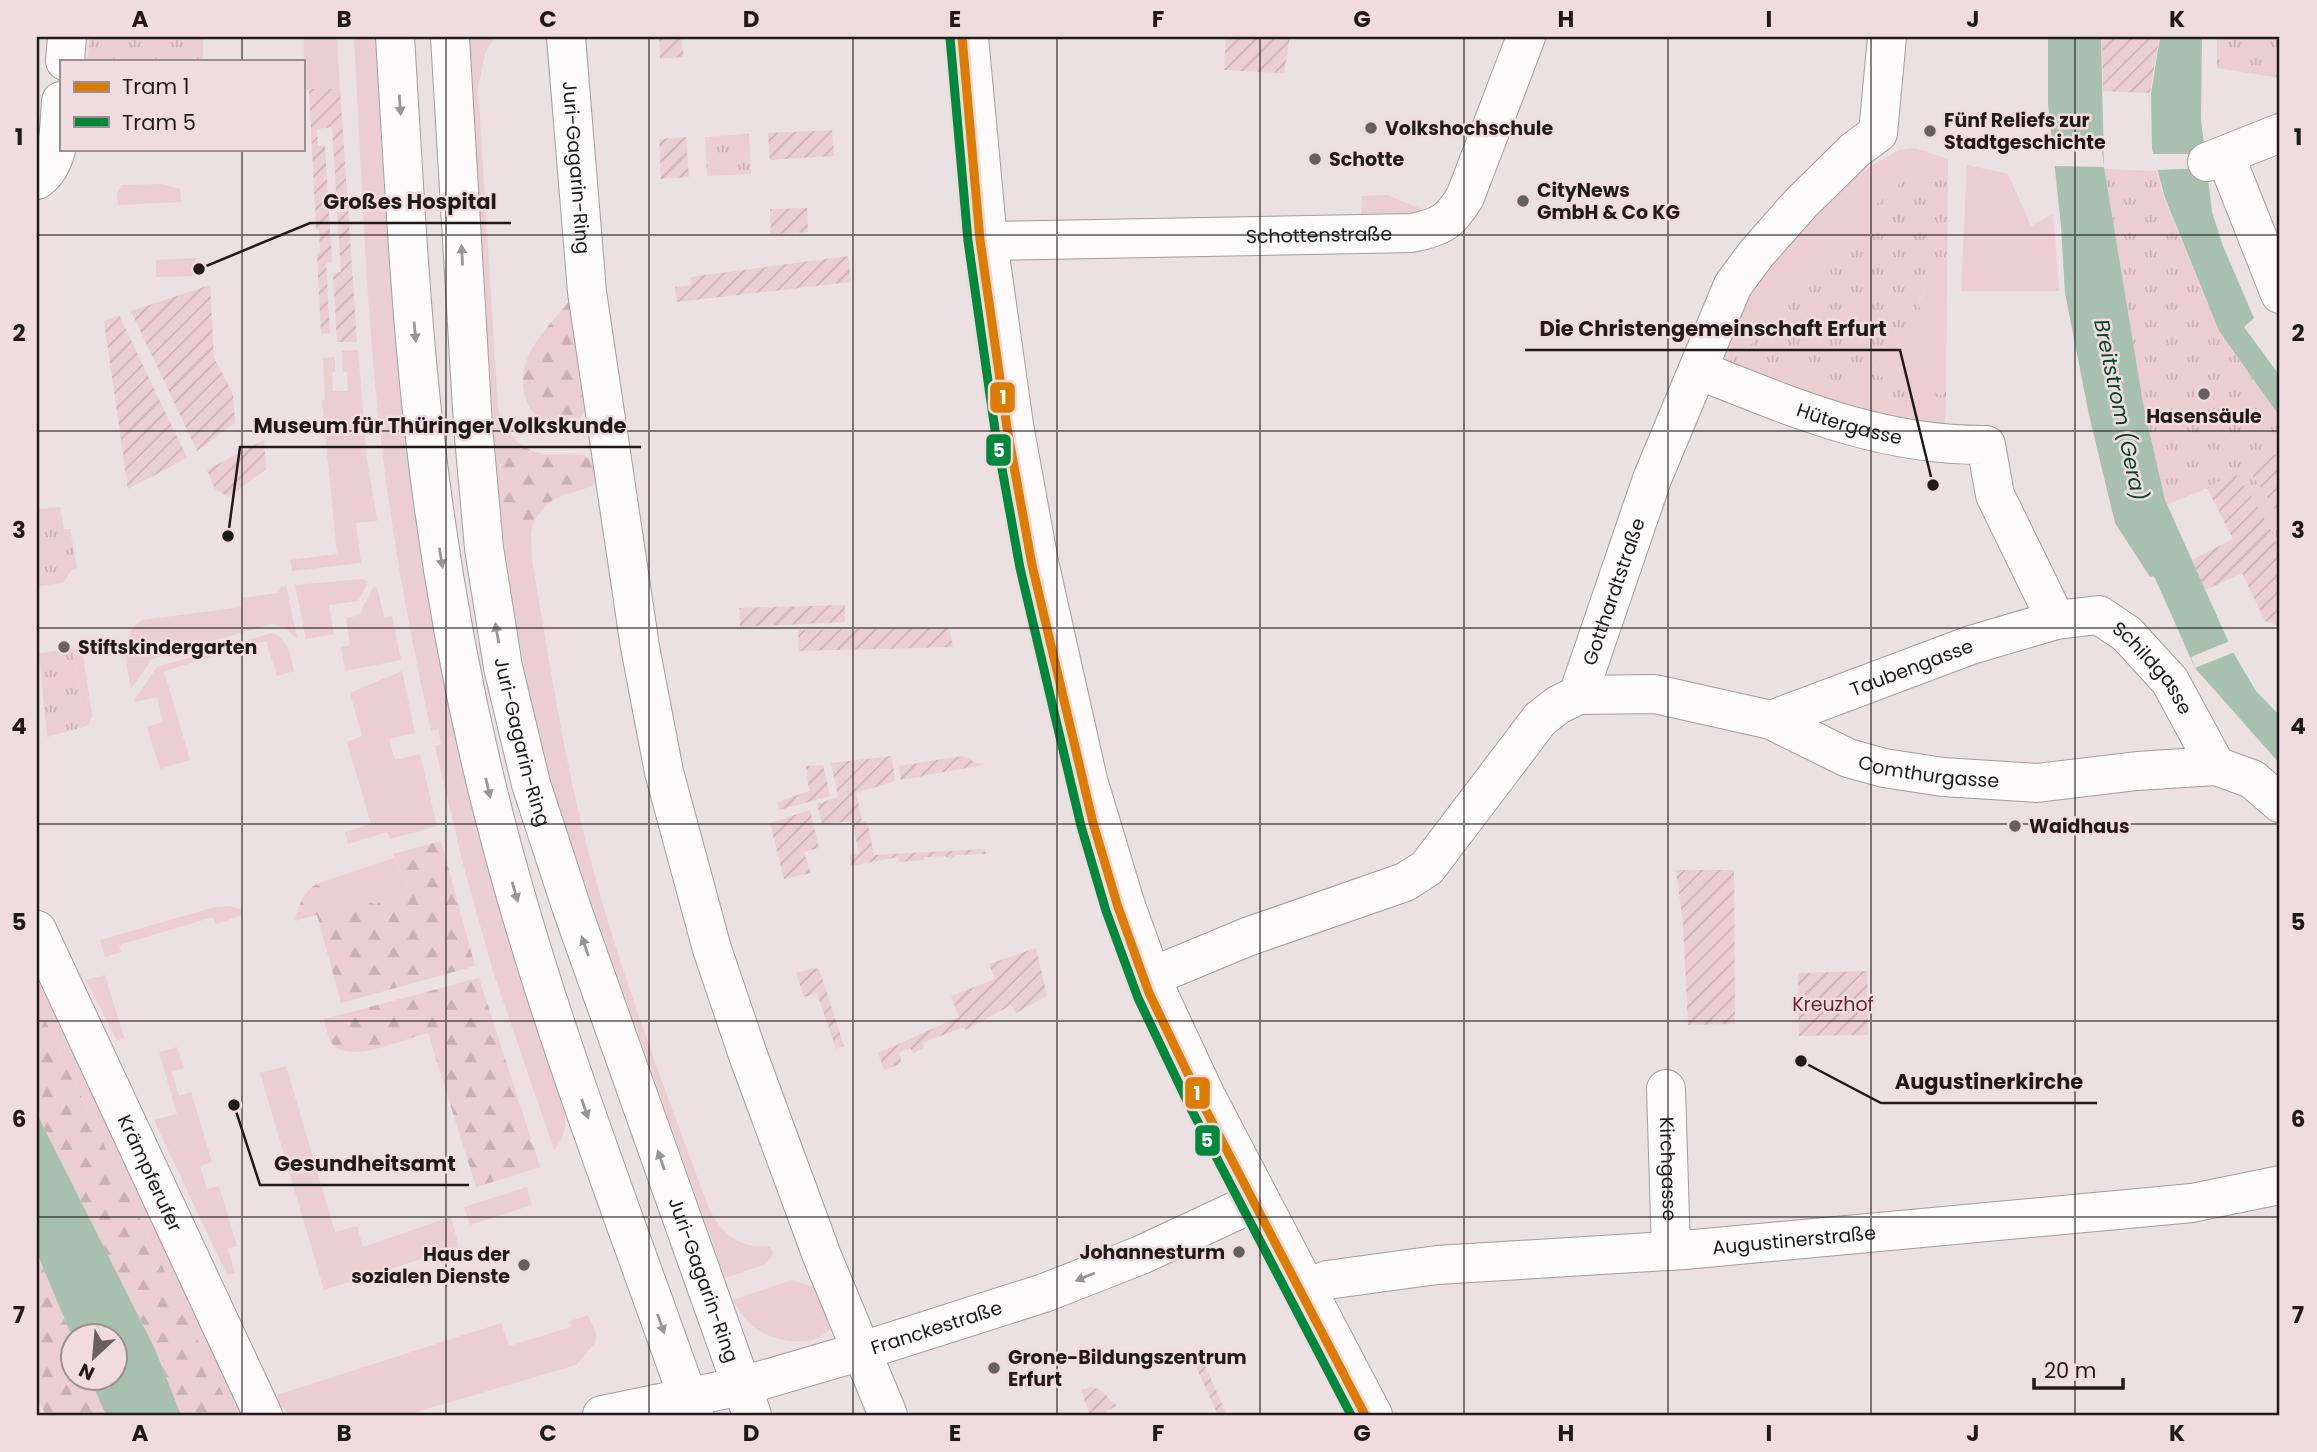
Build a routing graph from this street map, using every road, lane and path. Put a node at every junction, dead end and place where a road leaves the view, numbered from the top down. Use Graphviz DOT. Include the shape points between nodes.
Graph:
graph roads {
  1 [pos="67,37"];
  2 [pos="396,37"];
  3 [pos="450,37"];
  4 [pos="566,37"];
  5 [pos="969,37"];
  6 [pos="1526,37"];
  7 [pos="1888,37"];
  8 [pos="65,60"];
  9 [pos="60,109"];
  10 [pos="2280,133"];
  11 [pos="37,180"];
  12 [pos="988,241"];
  13 [pos="2280,294"];
  14 [pos="1698,370"];
  15 [pos="2056,620"];
  16 [pos="1578,695"];
  17 [pos="1771,720"];
  18 [pos="2216,766"];
  19 [pos="2280,803"];
  20 [pos="37,930"];
  21 [pos="1151,977"];
  22 [pos="1666,1089"];
  23 [pos="2280,1185"];
  24 [pos="1259,1200"];
  25 [pos="1671,1251"];
  26 [pos="1308,1289"];
  27 [pos="862,1351"];
  28 [pos="747,1401"];
  29 [pos="691,1407"];
  30 [pos="263,1415"];
  31 [pos="602,1415"];
  32 [pos="888,1415"];
  33 [pos="1373,1415"];
  1 -- 8 [label="street"];
  2 -- 29 [label="street, one-way" via="423,418 459,661 497,827 531,945"];
  28 -- 3 [label="street, Juri-Gagarin-Ring, one-way" via="572,909 531,785 503,667 484,548 473,426"];
  4 -- 27 [label="street, Juri-Gagarin-Ring" via="587,292 640,648 664,772 715,957 748,1055"];
  5 -- 12 [label="street"];
  6 -- 12 [label="street, Schottenstraße" via="1465,197 1449,219 1434,228 1412,233"];
  7 -- 14 [label="street, Gotthardtstraße" via="1878,133 1801,203 1756,254 1733,285"];
  9 -- 11 [label="street" via="54,157"];
  10 -- 13 [label="street" via="2216,158"];
  12 -- 21 [label="street" via="1039,562 1088,780"];
  14 -- 15 [label="street, Hütergasse" via="1867,432 1951,445 1986,445 1995,495"];
  14 -- 16 [label="street, Gotthardtstraße" via="1652,479"];
  15 -- 17 [label="street, Taubengasse" via="1971,646"];
  15 -- 18 [label="street, Schildgasse" via="2099,615 2127,634 2170,681"];
  16 -- 17 [label="street, Comthurgasse" via="1655,694"];
  16 -- 21 [label="street" via="1540,719 1418,876"];
  17 -- 18 [label="street, Comthurgasse" via="1848,758 1943,777 2036,783"];
  18 -- 19 [label="street, Comthurgasse" via="2252,779"];
  20 -- 30 [label="street, Krämpferufer"];
  21 -- 24 [label="street"];
  22 -- 25 [label="street, Kirchgasse"];
  23 -- 25 [label="street, Augustinerstraße" via="2192,1203"];
  24 -- 26 [label="street"];
  24 -- 27 [label="street, Franckestraße, one-way" via="1051,1291"];
  25 -- 26 [label="street, Augustinerstraße" via="1437,1265 1327,1280"];
  26 -- 33 [label="street"];
  27 -- 28 [label="street, Franckestraße"];
  27 -- 32 [label="street, Juri-Gagarin-Ring"];
  28 -- 29 [label="street, Franckestraße"];
  29 -- 31 [label="street, Franckestraße"];
}
